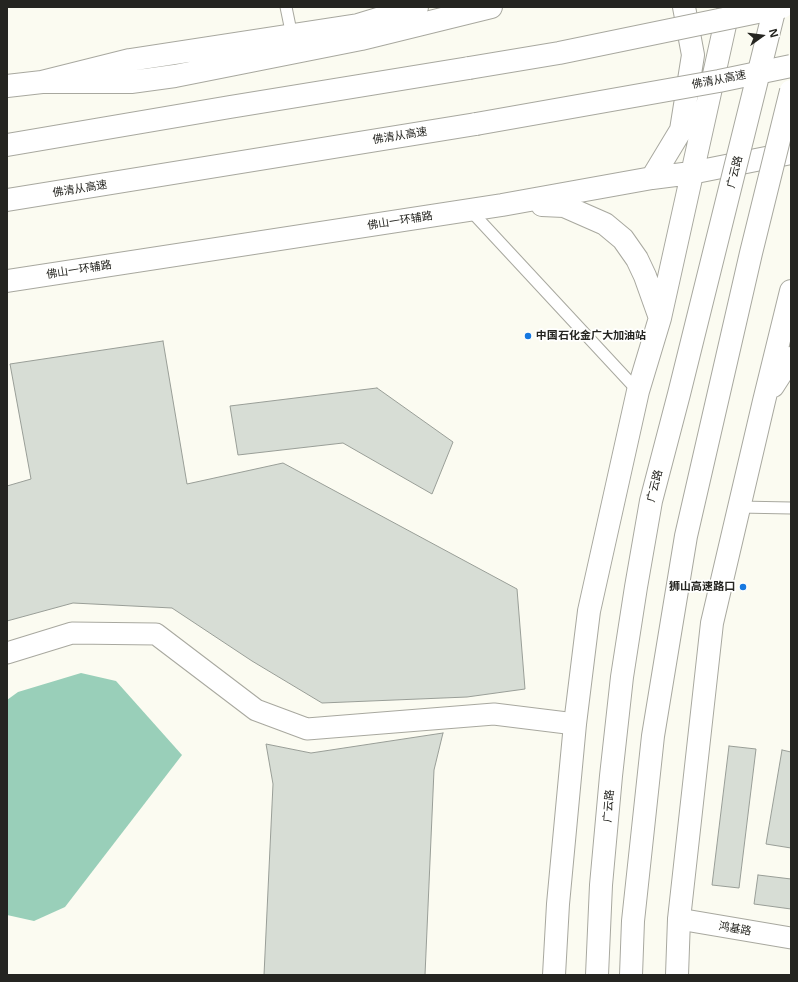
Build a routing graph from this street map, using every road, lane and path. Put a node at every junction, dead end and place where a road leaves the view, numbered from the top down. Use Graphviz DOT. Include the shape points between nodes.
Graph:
graph roads {
  1 [pos="286,7"];
  2 [pos="418,7"];
  3 [pos="491,7"];
  4 [pos="684,7"];
  5 [pos="729,7"];
  6 [pos="775,7"];
  7 [pos="782,7"];
  8 [pos="292,36"];
  9 [pos="791,66"];
  10 [pos="42,82"];
  11 [pos="7,86"];
  12 [pos="791,91"];
  13 [pos="7,145"];
  14 [pos="791,154"];
  15 [pos="691,173"];
  16 [pos="652,178"];
  17 [pos="7,200"];
  18 [pos="502,205"];
  19 [pos="470,210"];
  20 [pos="7,281"];
  21 [pos="791,291"];
  22 [pos="660,318"];
  23 [pos="791,358"];
  24 [pos="638,391"];
  25 [pos="764,401"];
  26 [pos="739,506"];
  27 [pos="791,508"];
  28 [pos="7,653"];
  29 [pos="575,724"];
  30 [pos="679,919"];
  31 [pos="791,938"];
  32 [pos="554,975"];
  33 [pos="596,975"];
  34 [pos="631,975"];
  35 [pos="677,975"];
  1 -- 8 [label="lane"];
  2 -- 8 [label="main road" via="358,25"];
  3 -- 10 [label="main road" via="361,39 175,76 131,82"];
  4 -- 16 [label="main road" via="693,56 681,130"];
  5 -- 15 [label="main road"];
  6 -- 33 [label="main road, 广云路, bridge" via="651,501 636,587 611,776"];
  7 -- 13 [label="main road, bridge" via="559,53"];
  8 -- 10 [label="main road" via="130,60"];
  9 -- 17 [label="main road, 佛清从高速, bridge" via="476,124"];
  10 -- 11 [label="main road"];
  12 -- 34 [label="main road, bridge" via="686,536 653,736 633,921"];
  14 -- 15 [label="main road, 佛山一环辅路"];
  15 -- 16 [label="main road, 佛山一环辅路"];
  15 -- 22 [label="main road"];
  16 -- 18 [label="main road, 佛山一环辅路"];
  18 -- 19 [label="main road, 佛山一环辅路"];
  18 -- 22 [label="main road" via="564,206 605,224 623,239 637,259"];
  19 -- 20 [label="main road, 佛山一环辅路"];
  19 -- 24 [label="lane"];
  21 -- 25 [label="main road"];
  22 -- 24 [label="main road"];
  23 -- 25 [label="main road"];
  24 -- 29 [label="main road" via="589,611"];
  25 -- 26 [label="main road"];
  26 -- 27 [label="lane"];
  26 -- 30 [label="main road" via="712,623"];
  28 -- 29 [label="street" via="72,633 156,634 256,710 307,729 494,714"];
  29 -- 32 [label="main road"];
  30 -- 31 [label="street, 鸿基路"];
  30 -- 35 [label="main road"];
}
